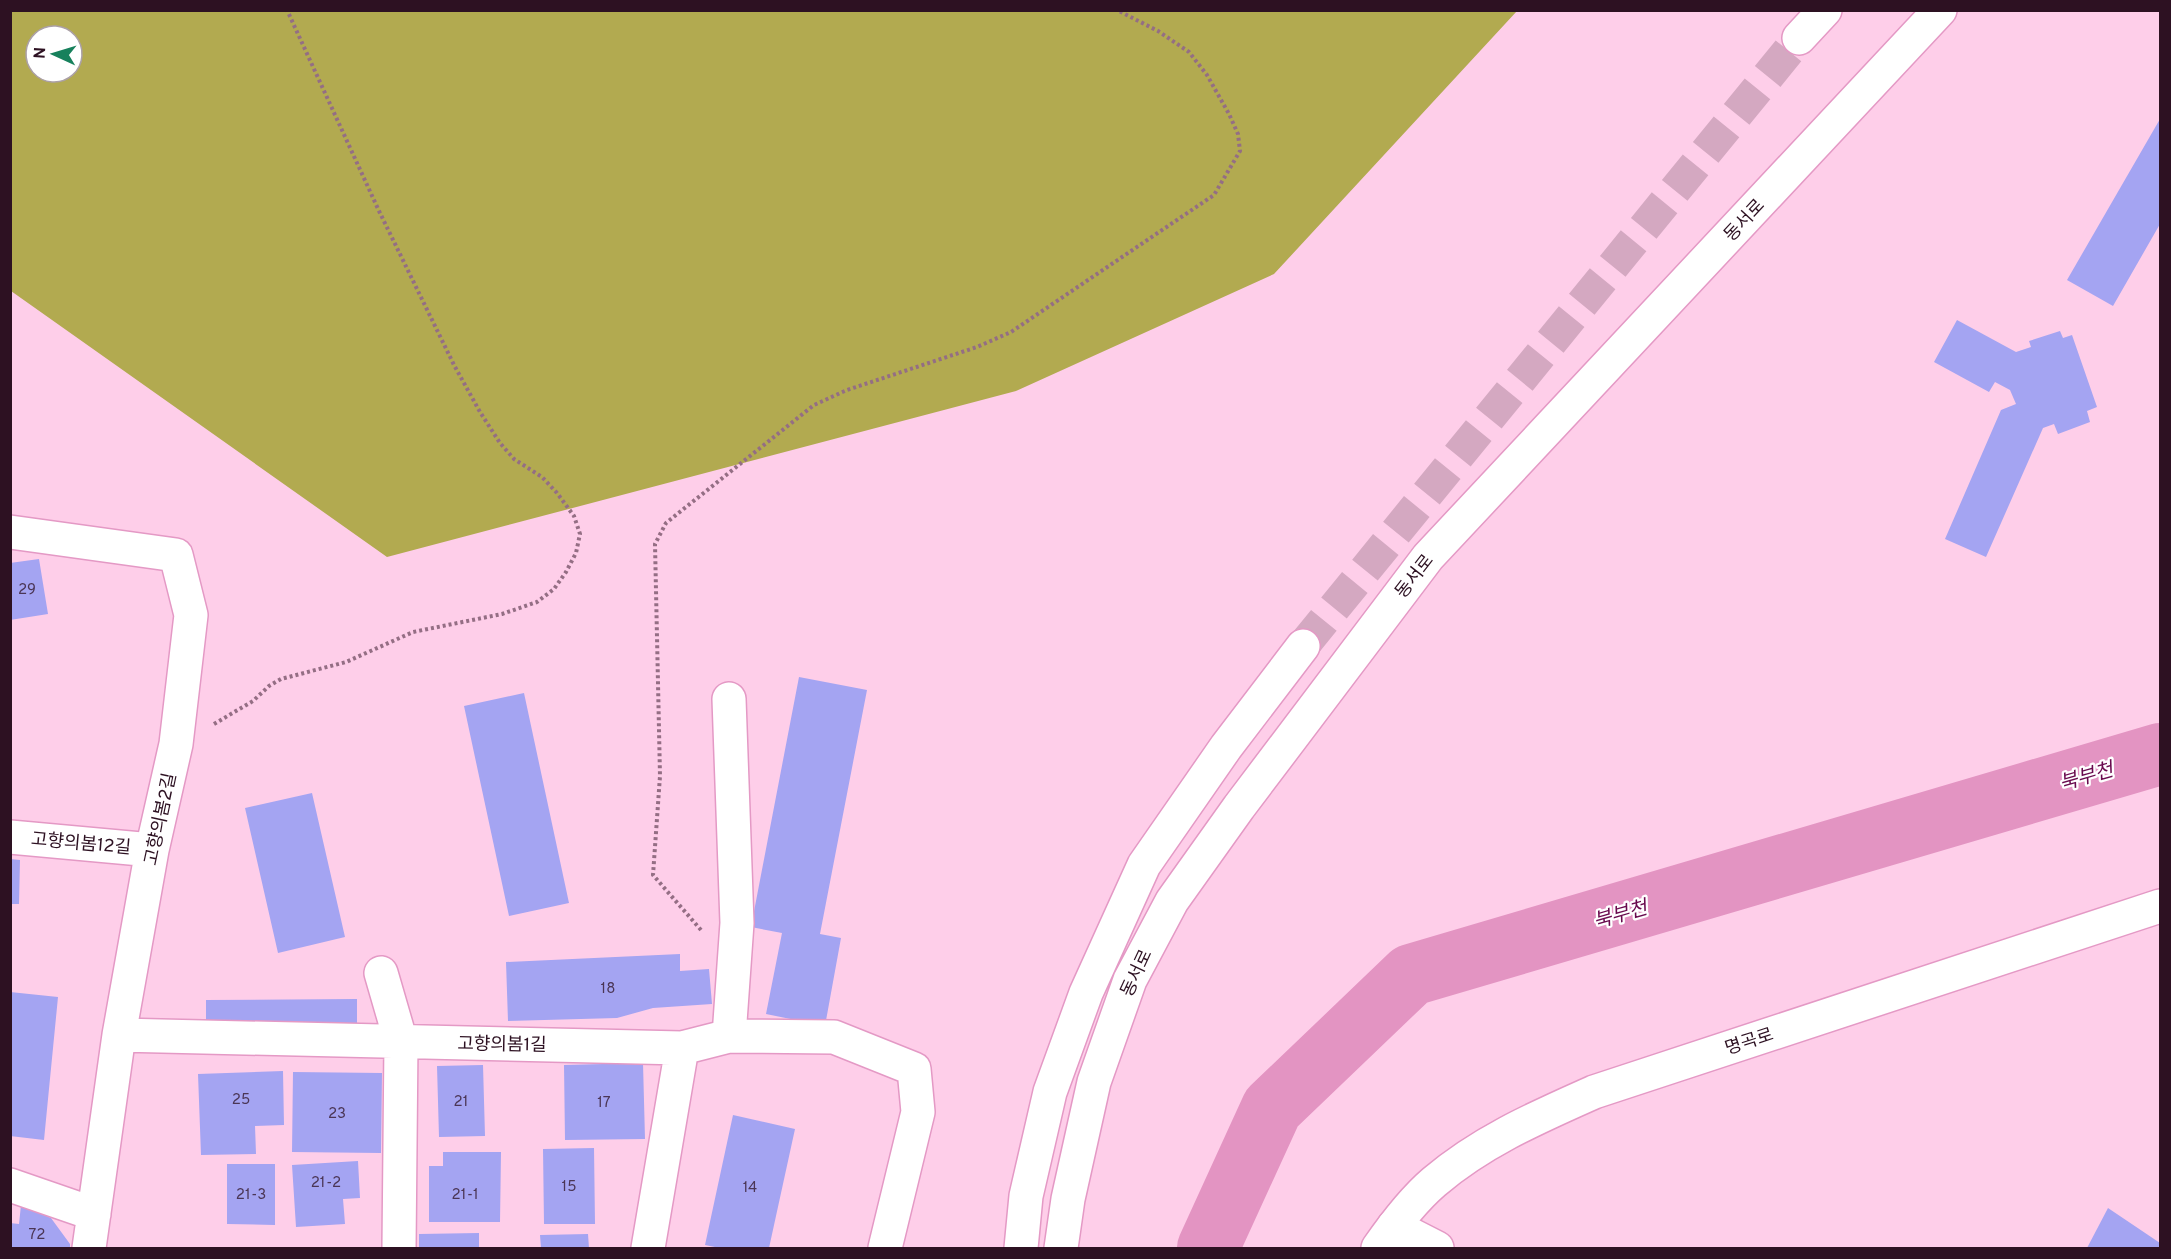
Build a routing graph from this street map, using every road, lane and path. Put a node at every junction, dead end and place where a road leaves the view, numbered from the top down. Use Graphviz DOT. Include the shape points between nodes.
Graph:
graph roads {
  1 [pos="287,10"];
  2 [pos="1117,10"];
  3 [pos="1825,10"];
  4 [pos="1940,10"];
  5 [pos="1799,38"];
  6 [pos="10,532"];
  7 [pos="1303,646"];
  8 [pos="729,699"];
  9 [pos="176,744"];
  10 [pos="10,837"];
  11 [pos="152,850"];
  12 [pos="2160,906"];
  13 [pos="703,932"];
  14 [pos="381,973"];
  15 [pos="119,1035"];
  16 [pos="729,1036"];
  17 [pos="401,1041"];
  18 [pos="682,1048"];
  19 [pos="10,1185"];
  20 [pos="94,1214"];
  21 [pos="1386,1237"];
  22 [pos="89,1248"];
  23 [pos="399,1248"];
  24 [pos="648,1248"];
  25 [pos="885,1248"];
  26 [pos="1021,1248"];
  27 [pos="1061,1248"];
  28 [pos="1437,1248"];
  1 -- 9 [label="path" via="379,211 480,412 514,459 542,477 557,493 574,516 580,534 566,572 554,589 537,602 502,614 414,632 346,662 281,679 253,701"];
  2 -- 13 [label="path" via="1189,52 1230,114 1240,152 1214,195 1011,332 814,405 666,523 656,544 660,776 653,875"];
  3 -- 5 [label="main road"];
  4 -- 27 [label="main road, 동서로" via="1428,557 1232,816 1172,901 1130,981 1094,1082"];
  6 -- 9 [label="main road, 고향의봄2길" via="176,555 191,615"];
  7 -- 26 [label="main road, 동서로" via="1144,865 1086,993 1050,1092 1026,1196"];
  8 -- 16 [label="main road" via="737,923"];
  9 -- 11 [label="main road, 고향의봄2길"];
  10 -- 11 [label="main road, 고향의봄12길"];
  11 -- 15 [label="main road, 고향의봄2길"];
  12 -- 21 [label="main road, 명곡로" via="1594,1092 1525,1122 1473,1153 1433,1183"];
  14 -- 17 [label="main road"];
  15 -- 17 [label="main road, 고향의봄1길"];
  15 -- 20 [label="main road, 고향의봄2길"];
  16 -- 18 [label="main road, 고향의봄1길"];
  16 -- 25 [label="main road, 고향의봄1길" via="834,1037 914,1070 918,1112"];
  17 -- 18 [label="main road, 고향의봄1길"];
  17 -- 23 [label="main road"];
  18 -- 24 [label="main road"];
  19 -- 20 [label="main road"];
  20 -- 22 [label="main road, 고향의봄2길"];
  21 -- 28 [label="main road"];
}
